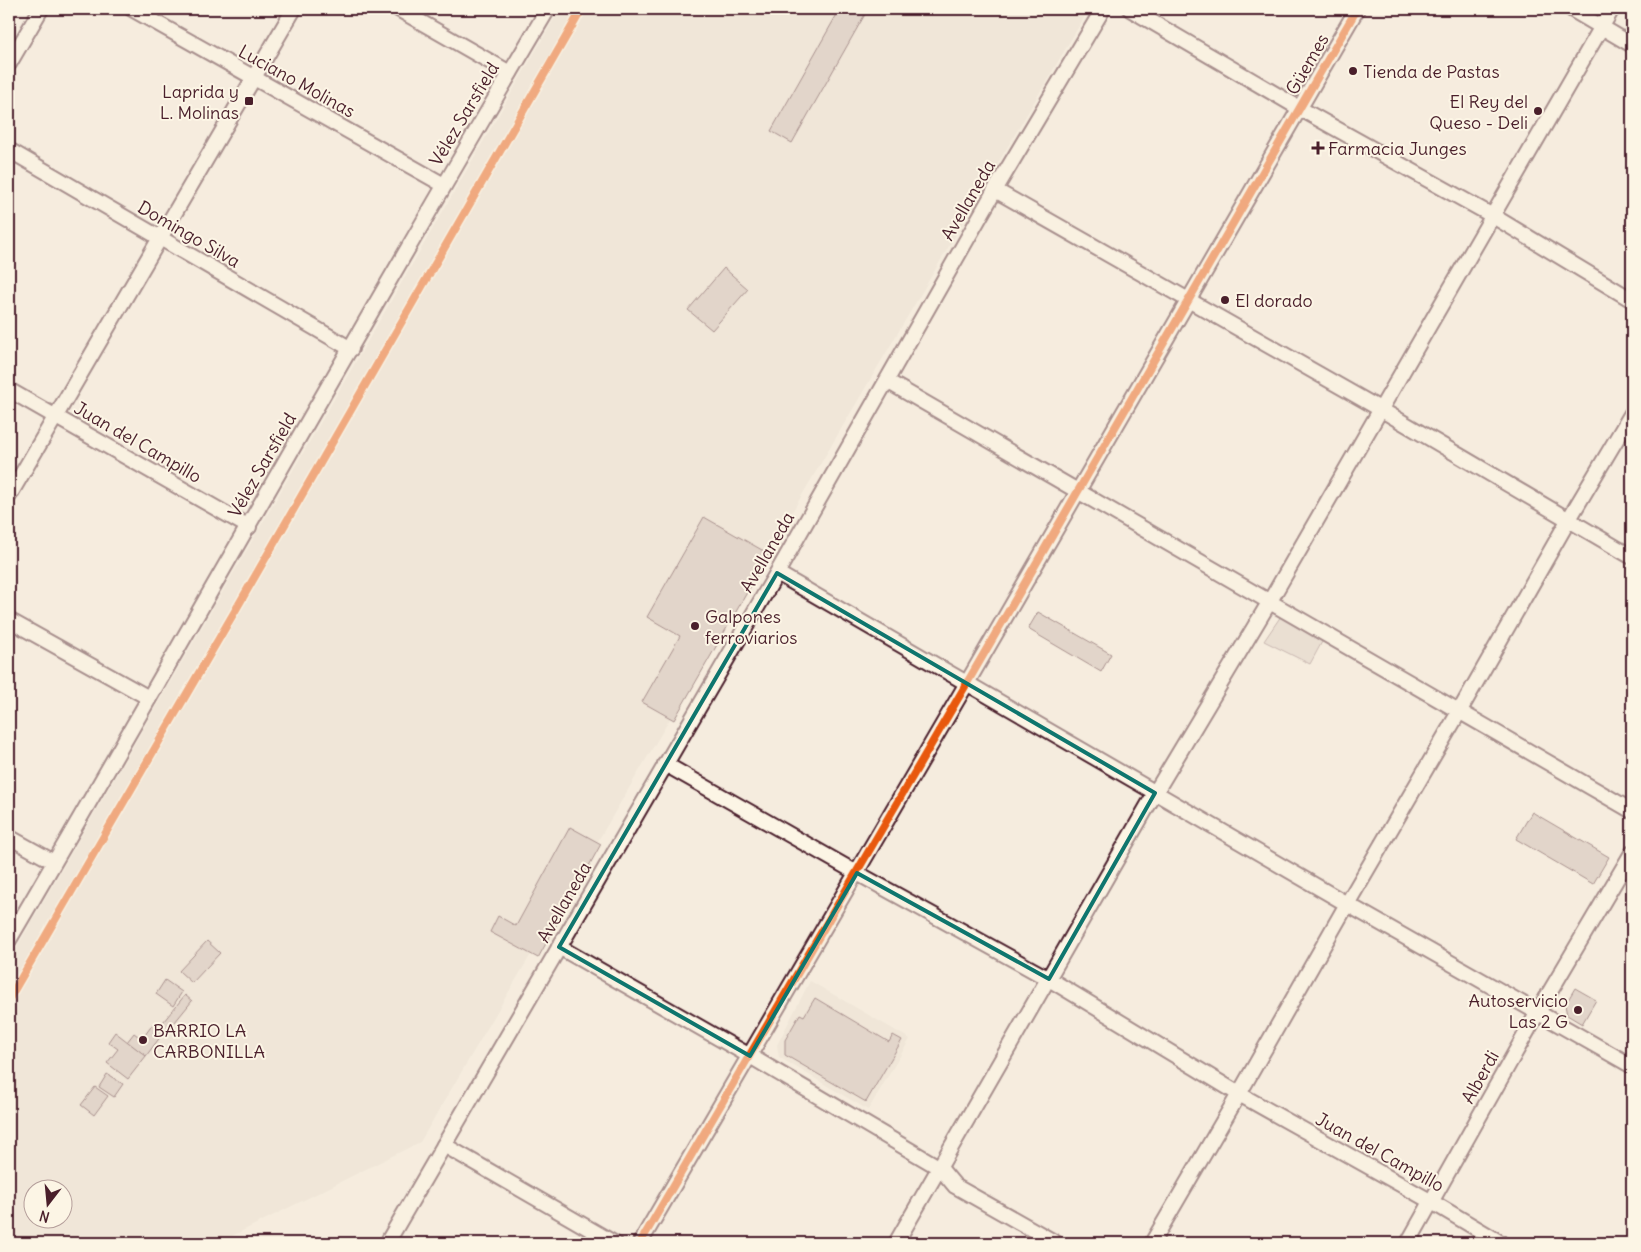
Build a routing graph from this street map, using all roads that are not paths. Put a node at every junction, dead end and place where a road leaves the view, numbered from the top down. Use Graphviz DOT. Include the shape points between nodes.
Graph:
graph roads {
  1 [pos="41,9"];
  2 [pos="132,9"];
  3 [pos="294,9"];
  4 [pos="398,9"];
  5 [pos="548,9"];
  6 [pos="1103,9"];
  7 [pos="1130,9"];
  8 [pos="1357,9"];
  9 [pos="1571,9"];
  10 [pos="1612,9"];
  11 [pos="1601,27"];
  12 [pos="1632,45"];
  13 [pos="9,64"];
  14 [pos="510,73"];
  15 [pos="254,78"];
  16 [pos="1299,108"];
  17 [pos="9,150"];
  18 [pos="444,186"];
  19 [pos="995,190"];
  20 [pos="1493,216"];
  21 [pos="160,239"];
  22 [pos="1189,300"];
  23 [pos="1632,300"];
  24 [pos="351,349"];
  25 [pos="887,381"];
  26 [pos="9,390"];
  27 [pos="1380,409"];
  28 [pos="1632,412"];
  29 [pos="55,417"];
  30 [pos="1077,491"];
  31 [pos="9,496"];
  32 [pos="1569,519"];
  33 [pos="249,527"];
  34 [pos="1632,557"];
  35 [pos="777,573"];
  36 [pos="1270,601"];
  37 [pos="9,620"];
  38 [pos="967,683"];
  39 [pos="149,698"];
  40 [pos="1459,712"];
  41 [pos="665,764"];
  42 [pos="1155,793"];
  43 [pos="1632,811"];
  44 [pos="9,837"];
  45 [pos="1632,853"];
  46 [pos="54,862"];
  47 [pos="857,873"];
  48 [pos="1347,904"];
  49 [pos="9,940"];
  50 [pos="559,947"];
  51 [pos="1049,979"];
  52 [pos="1538,1012"];
  53 [pos="750,1056"];
  54 [pos="1632,1066"];
  55 [pos="1239,1094"];
  56 [pos="444,1145"];
  57 [pos="940,1168"];
  58 [pos="1432,1202"];
  59 [pos="387,1243"];
  60 [pos="614,1243"];
  61 [pos="640,1243"];
  62 [pos="896,1243"];
  63 [pos="1056,1243"];
  64 [pos="1152,1243"];
  65 [pos="1408,1243"];
  66 [pos="1501,1243"];
  1 -- 13 [label="street"];
  2 -- 15 [label="street, Luciano Molinas"];
  3 -- 15 [label="street"];
  4 -- 14 [label="street"];
  5 -- 14 [label="street, Vélez Sarsfield"];
  6 -- 19 [label="street, Avellaneda"];
  7 -- 16 [label="street"];
  8 -- 16 [label="street, Güemes"];
  9 -- 11 [label="street"];
  10 -- 11 [label="street"];
  11 -- 12 [label="street"];
  11 -- 20 [label="street"];
  14 -- 18 [label="street, Vélez Sarsfield"];
  15 -- 18 [label="street, Luciano Molinas"];
  15 -- 21 [label="street"];
  16 -- 20 [label="street"];
  16 -- 22 [label="street, Güemes"];
  17 -- 21 [label="street, Domingo Silva"];
  18 -- 24 [label="street, Vélez Sarsfield"];
  19 -- 22 [label="street"];
  19 -- 25 [label="street, Avellaneda"];
  20 -- 23 [label="street"];
  20 -- 27 [label="street"];
  21 -- 24 [label="street, Domingo Silva"];
  21 -- 29 [label="street"];
  22 -- 27 [label="street"];
  22 -- 30 [label="street, Güemes"];
  24 -- 33 [label="street, Vélez Sarsfield"];
  25 -- 30 [label="street"];
  25 -- 35 [label="street, Avellaneda"];
  26 -- 29 [label="street, Juan del Campillo"];
  27 -- 32 [label="street"];
  27 -- 36 [label="street"];
  28 -- 32 [label="street"];
  29 -- 31 [label="street"];
  29 -- 33 [label="street, Juan del Campillo"];
  30 -- 36 [label="street"];
  30 -- 38 [label="street, Güemes"];
  32 -- 34 [label="street"];
  32 -- 40 [label="street"];
  33 -- 39 [label="street, Vélez Sarsfield"];
  35 -- 38 [label="street"];
  35 -- 41 [label="street, Avellaneda"];
  36 -- 40 [label="street"];
  36 -- 42 [label="street"];
  37 -- 39 [label="street"];
  38 -- 42 [label="street"];
  38 -- 47 [label="street, Güemes"];
  39 -- 46 [label="street, Vélez Sarsfield"];
  40 -- 43 [label="street"];
  40 -- 48 [label="street"];
  41 -- 47 [label="street, Juan del Campillo"];
  41 -- 50 [label="street, Avellaneda"];
  42 -- 48 [label="street"];
  42 -- 51 [label="street"];
  44 -- 46 [label="street"];
  45 -- 52 [label="street, Alberdi"];
  46 -- 49 [label="street, Vélez Sarsfield"];
  47 -- 51 [label="street, Juan del Campillo"];
  47 -- 53 [label="street, Güemes"];
  48 -- 52 [label="street"];
  48 -- 55 [label="street"];
  50 -- 53 [label="street"];
  50 -- 56 [label="street, Avellaneda"];
  51 -- 55 [label="street, Juan del Campillo"];
  51 -- 57 [label="street"];
  52 -- 54 [label="street"];
  52 -- 58 [label="street, Alberdi"];
  53 -- 57 [label="street"];
  53 -- 61 [label="street, Güemes"];
  55 -- 58 [label="street, Juan del Campillo"];
  55 -- 64 [label="street"];
  56 -- 59 [label="street, Avellaneda"];
  56 -- 60 [label="street"];
  57 -- 62 [label="street"];
  57 -- 63 [label="street" via="955,1186"];
  58 -- 65 [label="street, Alberdi"];
  58 -- 66 [label="street, Juan del Campillo"];
}
